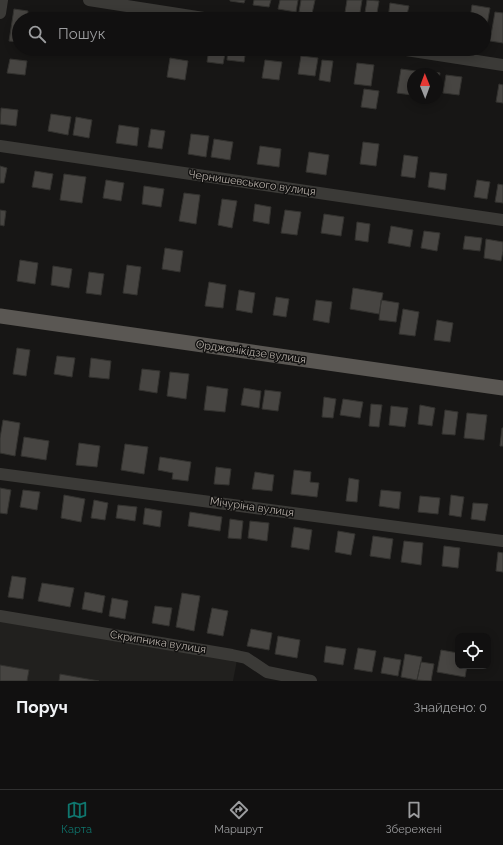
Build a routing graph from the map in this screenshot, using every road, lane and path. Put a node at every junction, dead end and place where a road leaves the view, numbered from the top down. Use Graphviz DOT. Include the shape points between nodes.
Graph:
graph roads {
  1 [pos="2,0"];
  2 [pos="89,0"];
  3 [pos="165,12"];
  4 [pos="0,13"];
  5 [pos="445,56"];
  6 [pos="503,65"];
  7 [pos="0,146"];
  8 [pos="503,220"];
  9 [pos="0,316"];
  10 [pos="503,388"];
  11 [pos="0,474"];
  12 [pos="503,540"];
  13 [pos="0,616"];
  14 [pos="311,681"];
  1 -- 4 [label="street"];
  2 -- 3 [label="street"];
  5 -- 6 [label="street"];
  7 -- 8 [label="street, Чернишевського вулиця"];
  9 -- 10 [label="main road, Орджонікідзе вулиця"];
  11 -- 12 [label="street, Мічуріна вулиця"];
  13 -- 14 [label="street, Скрипника вулиця" via="232,655 246,658 267,672"];
}
